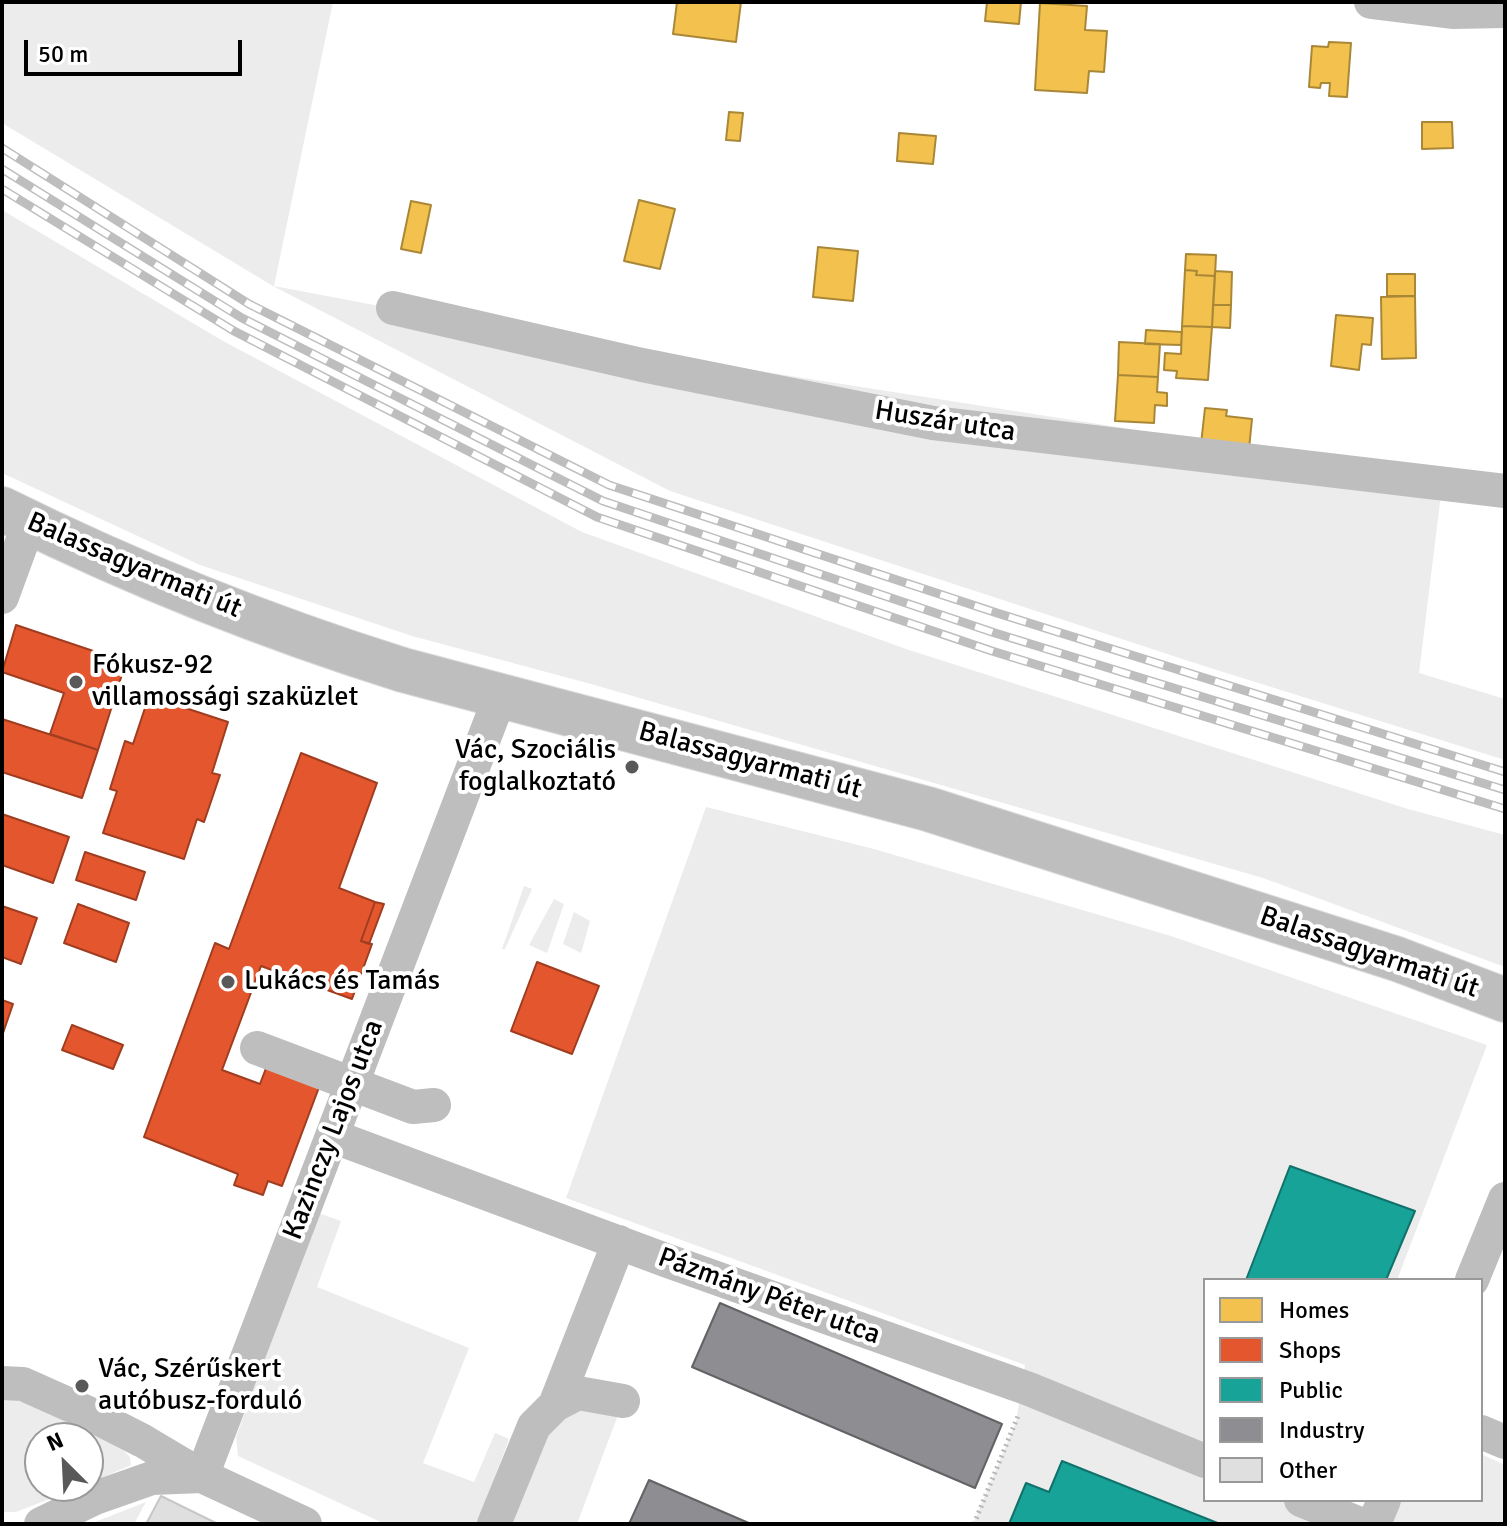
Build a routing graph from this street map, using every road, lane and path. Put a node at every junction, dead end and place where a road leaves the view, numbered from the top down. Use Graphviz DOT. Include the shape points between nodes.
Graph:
graph roads {
  1 [pos="1371,2"];
  2 [pos="1505,11"];
  3 [pos="393,308"];
  4 [pos="1505,491"];
  5 [pos="16,516"];
  6 [pos="2,597"];
  7 [pos="501,694"];
  8 [pos="1505,1000"];
  9 [pos="257,1048"];
  10 [pos="352,1084"];
  11 [pos="434,1105"];
  12 [pos="332,1136"];
  13 [pos="1505,1199"];
  14 [pos="619,1242"];
  15 [pos="1473,1278"];
  16 [pos="2,1383"];
  17 [pos="1029,1389"];
  18 [pos="623,1401"];
  19 [pos="555,1405"];
  20 [pos="1483,1433"];
  21 [pos="1505,1442"];
  22 [pos="1203,1460"];
  23 [pos="202,1476"];
  24 [pos="1306,1502"];
  25 [pos="1383,1502"];
  26 [pos="41,1524"];
  27 [pos="305,1524"];
  28 [pos="494,1524"];
  29 [pos="974,1524"];
  30 [pos="1360,1524"];
  31 [pos="1374,1524"];
  1 -- 2 [label="street" via="1452,12"];
  3 -- 4 [label="street, Huszár utca" via="933,423"];
  5 -- 6 [label="street"];
  5 -- 7 [label="main road, Balassagyarmati út" via="90,553 329,646"];
  7 -- 8 [label="main road, Balassagyarmati út" via="928,809 1383,955"];
  7 -- 10 [label="street, Kazinczy Lajos utca"];
  9 -- 10 [label="street"];
  10 -- 11 [label="street" via="413,1107"];
  10 -- 12 [label="street, Kazinczy Lajos utca"];
  12 -- 14 [label="street, Pázmány Péter utca"];
  12 -- 23 [label="street, Kazinczy Lajos utca"];
  13 -- 15 [label="street"];
  14 -- 17 [label="street, Pázmány Péter utca"];
  14 -- 19 [label="street"];
  16 -- 23 [label="street" via="23,1384 88,1413"];
  17 -- 22 [label="street, Pázmány Péter utca"];
  17 -- 29 [label="path"];
  18 -- 19 [label="street" via="578,1393"];
  19 -- 28 [label="street" via="534,1426"];
  20 -- 21 [label="street"];
  23 -- 26 [label="street" via="152,1478"];
  23 -- 27 [label="street"];
  24 -- 30 [label="street"];
  25 -- 31 [label="street"];
}
